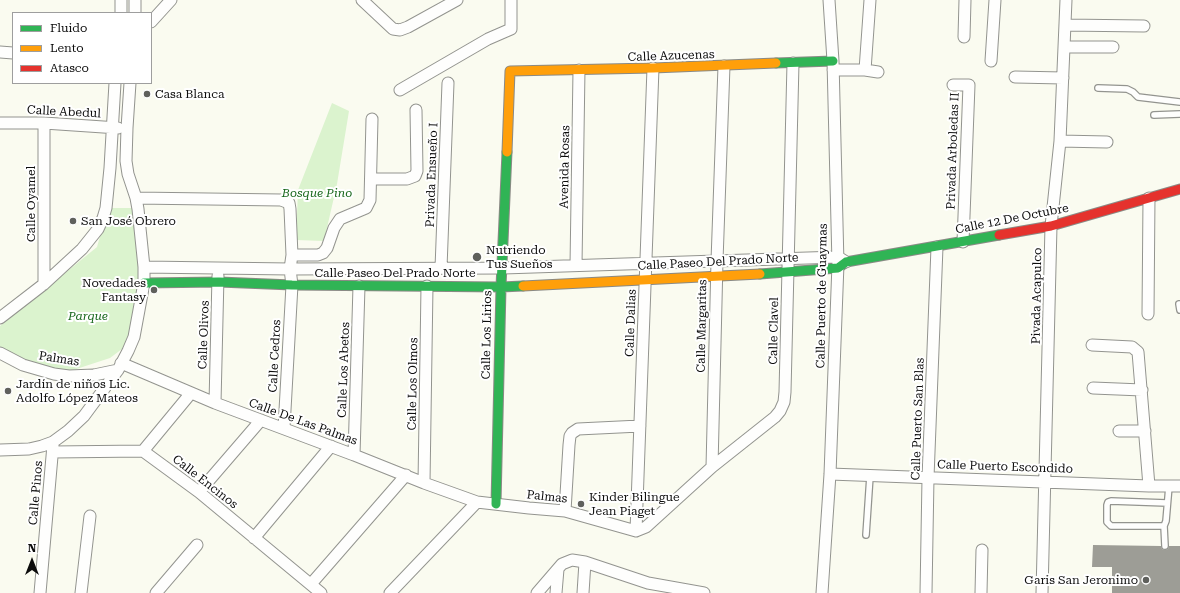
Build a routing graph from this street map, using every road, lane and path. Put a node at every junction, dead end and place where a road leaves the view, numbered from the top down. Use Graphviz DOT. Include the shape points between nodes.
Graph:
graph roads {
  1 [pos="122,0"];
  2 [pos="135,0"];
  3 [pos="171,0"];
  4 [pos="362,0"];
  5 [pos="456,0"];
  6 [pos="511,0"];
  7 [pos="829,0"];
  8 [pos="870,0"];
  9 [pos="965,0"];
  10 [pos="995,0"];
  11 [pos="1066,0"];
  12 [pos="120,12"];
  13 [pos="135,12"];
  14 [pos="152,21"];
  15 [pos="1065,25"];
  16 [pos="1144,26"];
  17 [pos="964,37"];
  18 [pos="1064,47"];
  19 [pos="1113,47"];
  20 [pos="0,52"];
  21 [pos="12,53"];
  22 [pos="991,61"];
  23 [pos="793,63"];
  24 [pos="724,66"];
  25 [pos="833,66"];
  26 [pos="653,68"];
  27 [pos="579,70"];
  28 [pos="865,70"];
  29 [pos="510,72"];
  30 [pos="878,72"];
  31 [pos="1015,76"];
  32 [pos="1063,78"];
  33 [pos="448,83"];
  34 [pos="116,84"];
  35 [pos="130,84"];
  36 [pos="953,85"];
  37 [pos="1098,88"];
  38 [pos="400,90"];
  39 [pos="1180,102"];
  40 [pos="416,110"];
  41 [pos="1180,114"];
  42 [pos="1154,115"];
  43 [pos="372,119"];
  44 [pos="0,123"];
  45 [pos="44,123"];
  46 [pos="112,128"];
  47 [pos="126,128"];
  48 [pos="1060,141"];
  49 [pos="1107,142"];
  50 [pos="371,179"];
  51 [pos="1180,189"];
  52 [pos="136,198"];
  53 [pos="1149,198"];
  54 [pos="1051,226"];
  55 [pos="963,242"];
  56 [pos="937,247"];
  57 [pos="292,255"];
  58 [pos="788,260"];
  59 [pos="717,261"];
  60 [pos="647,263"];
  61 [pos="841,263"];
  62 [pos="576,265"];
  63 [pos="144,267"];
  64 [pos="218,268"];
  65 [pos="441,268"];
  66 [pos="503,268"];
  67 [pos="290,269"];
  68 [pos="788,272"];
  69 [pos="717,276"];
  70 [pos="646,279"];
  71 [pos="144,282"];
  72 [pos="219,282"];
  73 [pos="44,284"];
  74 [pos="292,285"];
  75 [pos="359,286"];
  76 [pos="428,286"];
  77 [pos="501,287"];
  78 [pos="1148,314"];
  79 [pos="0,318"];
  80 [pos="1092,345"];
  81 [pos="0,353"];
  82 [pos="120,366"];
  83 [pos="1093,388"];
  84 [pos="1142,390"];
  85 [pos="191,393"];
  86 [pos="215,403"];
  87 [pos="261,420"];
  88 [pos="640,426"];
  89 [pos="284,428"];
  90 [pos="1119,431"];
  91 [pos="1144,431"];
  92 [pos="331,446"];
  93 [pos="53,447"];
  94 [pos="0,450"];
  95 [pos="143,451"];
  96 [pos="354,455"];
  97 [pos="712,467"];
  98 [pos="830,474"];
  99 [pos="406,475"];
  100 [pos="870,476"];
  101 [pos="928,478"];
  102 [pos="1045,481"];
  103 [pos="424,483"];
  104 [pos="1149,486"];
  105 [pos="1175,486"];
  106 [pos="199,492"];
  107 [pos="477,502"];
  108 [pos="1167,503"];
  109 [pos="496,504"];
  110 [pos="565,511"];
  111 [pos="90,516"];
  112 [pos="1164,526"];
  113 [pos="636,532"];
  114 [pos="866,535"];
  115 [pos="254,538"];
  116 [pos="197,545"];
  117 [pos="1165,546"];
  118 [pos="982,550"];
  119 [pos="585,562"];
  120 [pos="558,569"];
  121 [pos="311,584"];
  122 [pos="40,593"];
  123 [pos="81,593"];
  124 [pos="156,593"];
  125 [pos="321,593"];
  126 [pos="390,593"];
  127 [pos="537,593"];
  128 [pos="556,593"];
  129 [pos="583,593"];
  130 [pos="704,593"];
  131 [pos="822,593"];
  132 [pos="926,593"];
  133 [pos="981,593"];
  134 [pos="1042,593"];
  1 -- 12 [label="street"];
  2 -- 13 [label="street"];
  3 -- 14 [label="street"];
  4 -- 5 [label="street" via="394,29 400,30"];
  6 -- 38 [label="street" via="511,29 488,39"];
  7 -- 25 [label="street, Calle Puerto de Guaymas"];
  8 -- 28 [label="street"];
  9 -- 17 [label="street"];
  10 -- 22 [label="street"];
  11 -- 15 [label="street, Pivada Acapulco"];
  15 -- 16 [label="street"];
  15 -- 18 [label="street, Pivada Acapulco"];
  18 -- 19 [label="street"];
  18 -- 32 [label="street, Pivada Acapulco"];
  20 -- 21 [label="street"];
  23 -- 24 [label="street, Calle Azucenas"];
  23 -- 25 [label="street, Calle Azucenas"];
  23 -- 58 [label="street, Calle Clavel"];
  24 -- 26 [label="street, Calle Azucenas"];
  24 -- 59 [label="street, Calle Margaritas"];
  25 -- 28 [label="street"];
  25 -- 61 [label="street, Calle Puerto de Guaymas"];
  26 -- 27 [label="street, Calle Azucenas"];
  26 -- 60 [label="street, Calle Dalias"];
  27 -- 29 [label="street, Calle Azucenas"];
  27 -- 62 [label="street, Avenida Rosas"];
  28 -- 30 [label="street"];
  29 -- 66 [label="street, Calle Los Lirios"];
  31 -- 32 [label="street"];
  32 -- 48 [label="street, Pivada Acapulco"];
  33 -- 65 [label="street, Privada Ensueño I"];
  34 -- 46 [label="street"];
  35 -- 47 [label="street"];
  36 -- 55 [label="street, Privada Arboledas II" via="969,85"];
  37 -- 39 [label="lane" via="1127,89 1138,98"];
  40 -- 50 [label="street" via="415,176 407,179"];
  41 -- 42 [label="lane"];
  43 -- 50 [label="street"];
  44 -- 45 [label="street, Calle Abedul"];
  45 -- 46 [label="street, Calle Abedul"];
  45 -- 73 [label="street, Calle Oyamel"];
  46 -- 47 [label="street, Calle Abedul"];
  46 -- 73 [label="street" via="103,218 91,239"];
  47 -- 52 [label="street" via="127,168"];
  48 -- 49 [label="street"];
  48 -- 54 [label="street, Pivada Acapulco"];
  50 -- 57 [label="street" via="370,200 366,208 340,219 323,253"];
  51 -- 53 [label="street, Calle 12 De Octubre"];
  52 -- 57 [label="street, Calle Cedros" via="286,201 290,205"];
  52 -- 63 [label="street"];
  53 -- 54 [label="street, Calle 12 De Octubre"];
  53 -- 78 [label="street"];
  54 -- 55 [label="street, Calle 12 De Octubre"];
  54 -- 102 [label="street, Pivada Acapulco"];
  55 -- 56 [label="street, Calle 12 De Octubre"];
  56 -- 61 [label="street, Calle 12 De Octubre"];
  56 -- 101 [label="street, Calle Puerto San Blas"];
  57 -- 67 [label="street, Calle Cedros"];
  58 -- 59 [label="street, Calle Paseo Del Prado Norte"];
  58 -- 61 [label="street, Calle Paseo Del Prado Norte"];
  58 -- 68 [label="street, Calle Clavel"];
  59 -- 60 [label="street, Calle Paseo Del Prado Norte"];
  59 -- 69 [label="street, Calle Margaritas"];
  60 -- 62 [label="street, Calle Paseo Del Prado Norte"];
  60 -- 70 [label="street, Calle Dalias"];
  61 -- 68 [label="street, Calle Paseo Del Prado Norte"];
  61 -- 98 [label="street, Calle Puerto de Guaymas"];
  62 -- 66 [label="street, Calle Paseo Del Prado Norte"];
  63 -- 64 [label="street, Calle Paseo Del Prado Norte"];
  63 -- 71 [label="street"];
  64 -- 67 [label="street, Calle Paseo Del Prado Norte"];
  64 -- 72 [label="street, Calle Olivos"];
  65 -- 66 [label="street, Calle Paseo Del Prado Norte"];
  65 -- 67 [label="street, Calle Paseo Del Prado Norte"];
  66 -- 77 [label="street, Calle Los Lirios"];
  67 -- 74 [label="street, Calle Cedros"];
  68 -- 69 [label="street, Calle Paseo Del Prado Norte"];
  68 -- 97 [label="street, Calle Clavel" via="785,392 780,411"];
  69 -- 70 [label="street, Calle Paseo Del Prado Norte"];
  69 -- 97 [label="street, Calle Margaritas"];
  70 -- 77 [label="street, Calle Paseo Del Prado Norte"];
  70 -- 88 [label="street, Calle Dalias"];
  71 -- 72 [label="street, Calle Paseo Del Prado Norte"];
  71 -- 82 [label="street" via="134,337"];
  72 -- 74 [label="street, Calle Paseo Del Prado Norte"];
  72 -- 86 [label="street, Calle Olivos"];
  73 -- 79 [label="street"];
  74 -- 75 [label="street, Calle Paseo Del Prado Norte"];
  74 -- 89 [label="street, Calle Cedros"];
  75 -- 76 [label="street, Calle Paseo Del Prado Norte"];
  75 -- 96 [label="street, Calle Los Abetos"];
  76 -- 77 [label="street, Calle Paseo Del Prado Norte"];
  76 -- 103 [label="street, Calle Los Olmos"];
  77 -- 109 [label="street, Calle Los Lirios"];
  80 -- 84 [label="street" via="1136,349 1140,356"];
  81 -- 82 [label="street, Palmas" via="23,365 69,376 94,375"];
  82 -- 85 [label="street, Calle De Las Palmas"];
  82 -- 93 [label="street" via="84,416"];
  83 -- 84 [label="street"];
  84 -- 91 [label="street"];
  85 -- 86 [label="street, Calle De Las Palmas"];
  85 -- 95 [label="street"];
  86 -- 87 [label="street, Calle De Las Palmas"];
  87 -- 89 [label="street, Calle De Las Palmas"];
  87 -- 106 [label="street"];
  88 -- 110 [label="street" via="578,429 572,433"];
  88 -- 113 [label="street, Calle Dalias"];
  89 -- 92 [label="street, Calle De Las Palmas"];
  90 -- 91 [label="street"];
  91 -- 104 [label="street"];
  92 -- 96 [label="street, Calle De Las Palmas"];
  92 -- 115 [label="street"];
  93 -- 94 [label="street"];
  93 -- 95 [label="street"];
  93 -- 122 [label="street, Calle Pinos"];
  95 -- 106 [label="street, Calle Encinos"];
  96 -- 99 [label="street, Calle De Las Palmas"];
  97 -- 113 [label="street, Calle Clavel" via="646,527"];
  98 -- 100 [label="street, Calle Puerto Escondido"];
  98 -- 131 [label="street, Calle Puerto de Guaymas"];
  99 -- 103 [label="street, Calle De Las Palmas"];
  99 -- 121 [label="street"];
  100 -- 101 [label="street, Calle Puerto Escondido"];
  100 -- 114 [label="lane"];
  101 -- 102 [label="street, Calle Puerto Escondido"];
  101 -- 132 [label="street, Calle Puerto San Blas"];
  102 -- 104 [label="street, Calle Puerto Escondido"];
  102 -- 134 [label="street, Pivada Acapulco"];
  103 -- 107 [label="street, Calle De Las Palmas"];
  104 -- 105 [label="street, Calle Puerto Escondido"];
  105 -- 108 [label="lane"];
  106 -- 115 [label="street, Calle Encinos"];
  107 -- 109 [label="street, Palmas"];
  107 -- 126 [label="street"];
  108 -- 112 [label="lane"];
  108 -- 112 [label="lane" via="1114,500 1107,505 1107,522 1111,526"];
  109 -- 110 [label="street, Palmas"];
  110 -- 113 [label="street, Palmas"];
  111 -- 123 [label="street"];
  112 -- 117 [label="lane"];
  115 -- 121 [label="street, Calle Encinos"];
  116 -- 124 [label="street"];
  118 -- 133 [label="street"];
  119 -- 120 [label="street" via="568,561"];
  119 -- 129 [label="street"];
  119 -- 130 [label="street" via="648,583"];
  120 -- 127 [label="street"];
  120 -- 128 [label="street"];
  121 -- 125 [label="street, Calle Encinos"];
}
